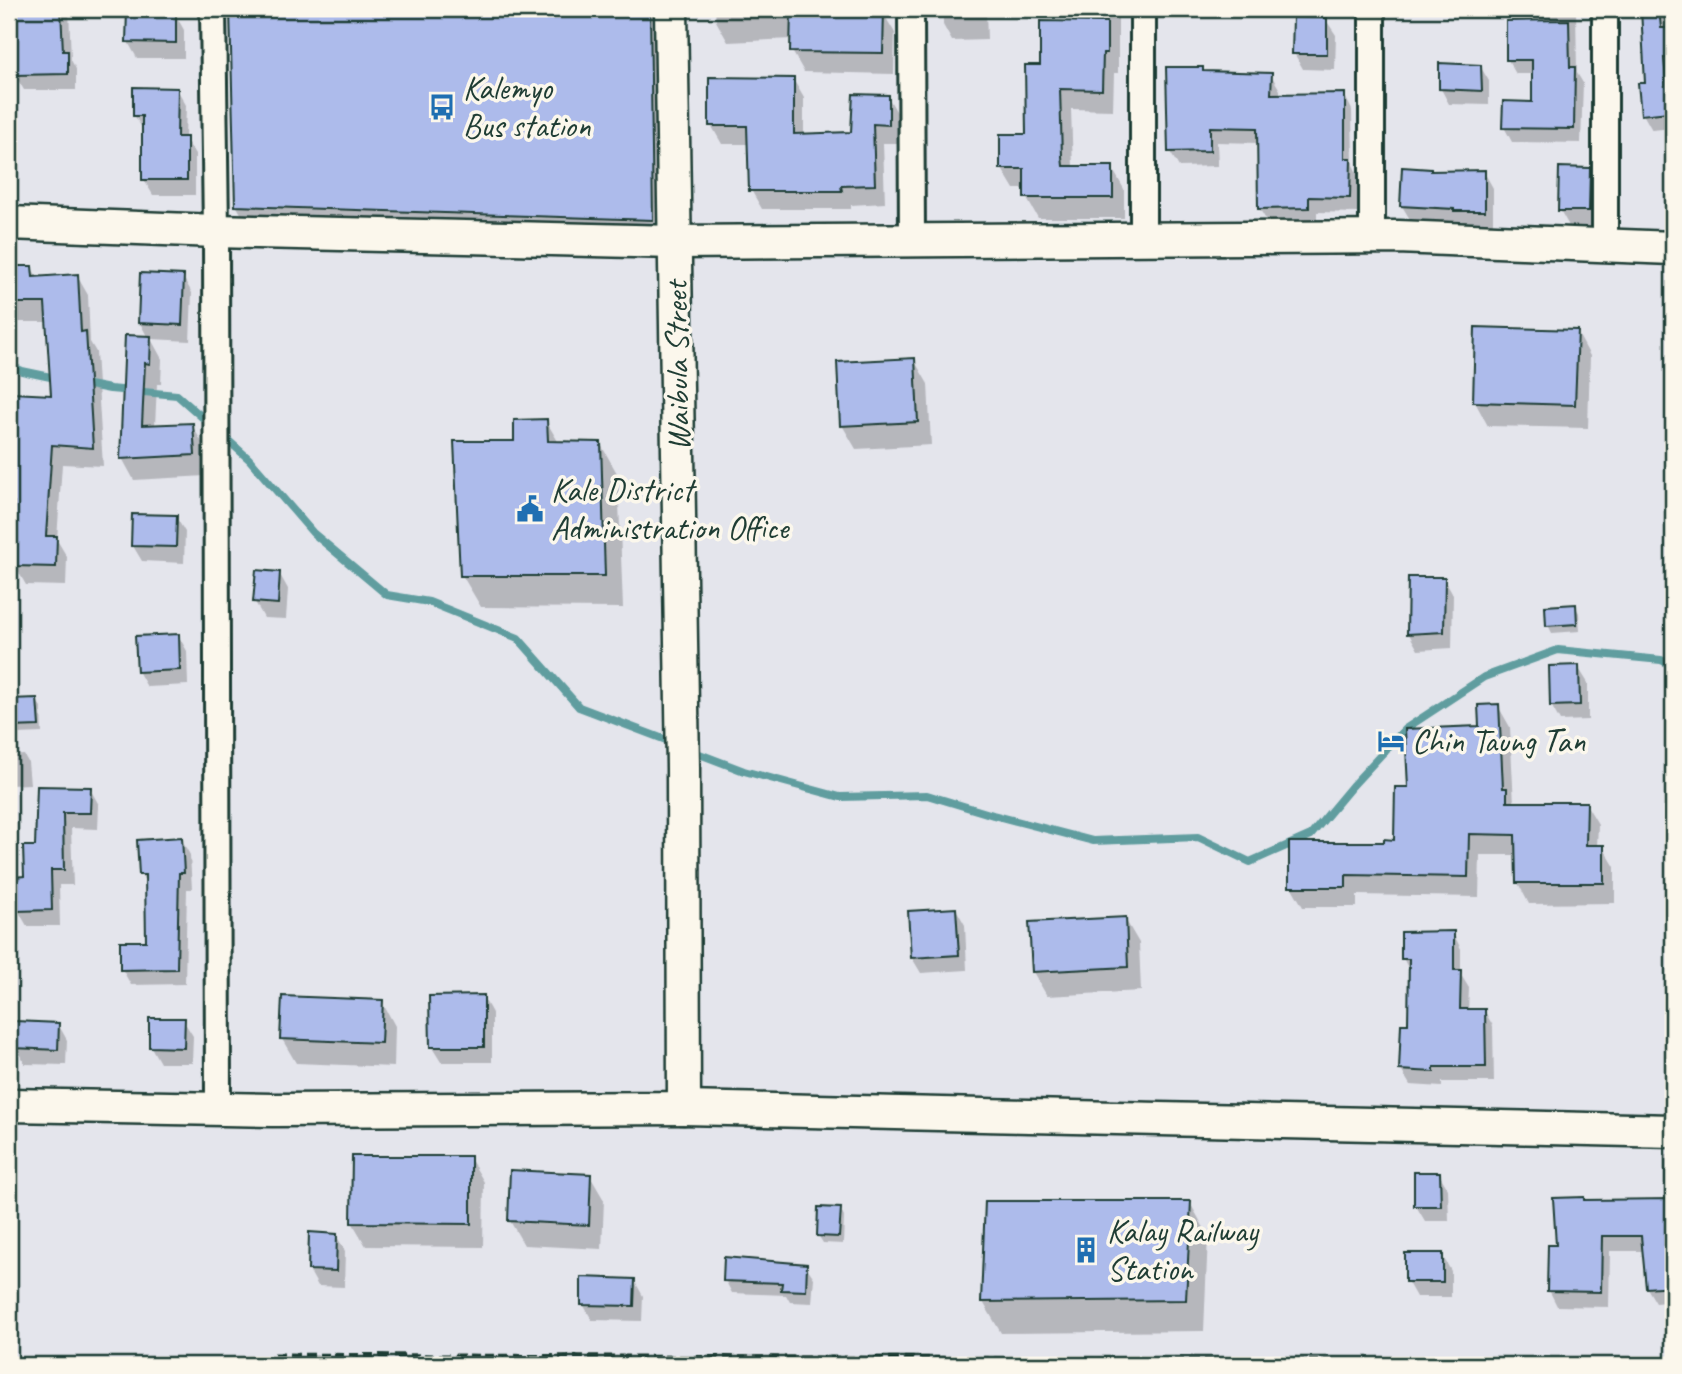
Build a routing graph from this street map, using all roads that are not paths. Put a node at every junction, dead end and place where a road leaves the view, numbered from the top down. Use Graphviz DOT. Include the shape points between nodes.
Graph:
graph roads {
  1 [pos="213,9"];
  2 [pos="671,9"];
  3 [pos="911,9"];
  4 [pos="1143,9"];
  5 [pos="1372,9"];
  6 [pos="1605,9"];
  7 [pos="9,223"];
  8 [pos="216,231"];
  9 [pos="1372,237"];
  10 [pos="1143,239"];
  11 [pos="912,240"];
  12 [pos="675,242"];
  13 [pos="1605,245"];
  14 [pos="1673,248"];
  15 [pos="9,1105"];
  16 [pos="684,1108"];
  17 [pos="218,1109"];
  18 [pos="1673,1130"];
  1 -- 8 [label="street"];
  2 -- 12 [label="street, Waibula Street"];
  3 -- 11 [label="street"];
  4 -- 10 [label="street"];
  5 -- 9 [label="street"];
  6 -- 13 [label="street"];
  7 -- 8 [label="street"];
  8 -- 12 [label="street"];
  8 -- 17 [label="street"];
  9 -- 10 [label="street"];
  9 -- 13 [label="street"];
  10 -- 11 [label="street"];
  11 -- 12 [label="street"];
  12 -- 16 [label="street, Waibula Street"];
  13 -- 14 [label="street"];
  15 -- 17 [label="street"];
  16 -- 17 [label="street"];
  16 -- 18 [label="street"];
}
